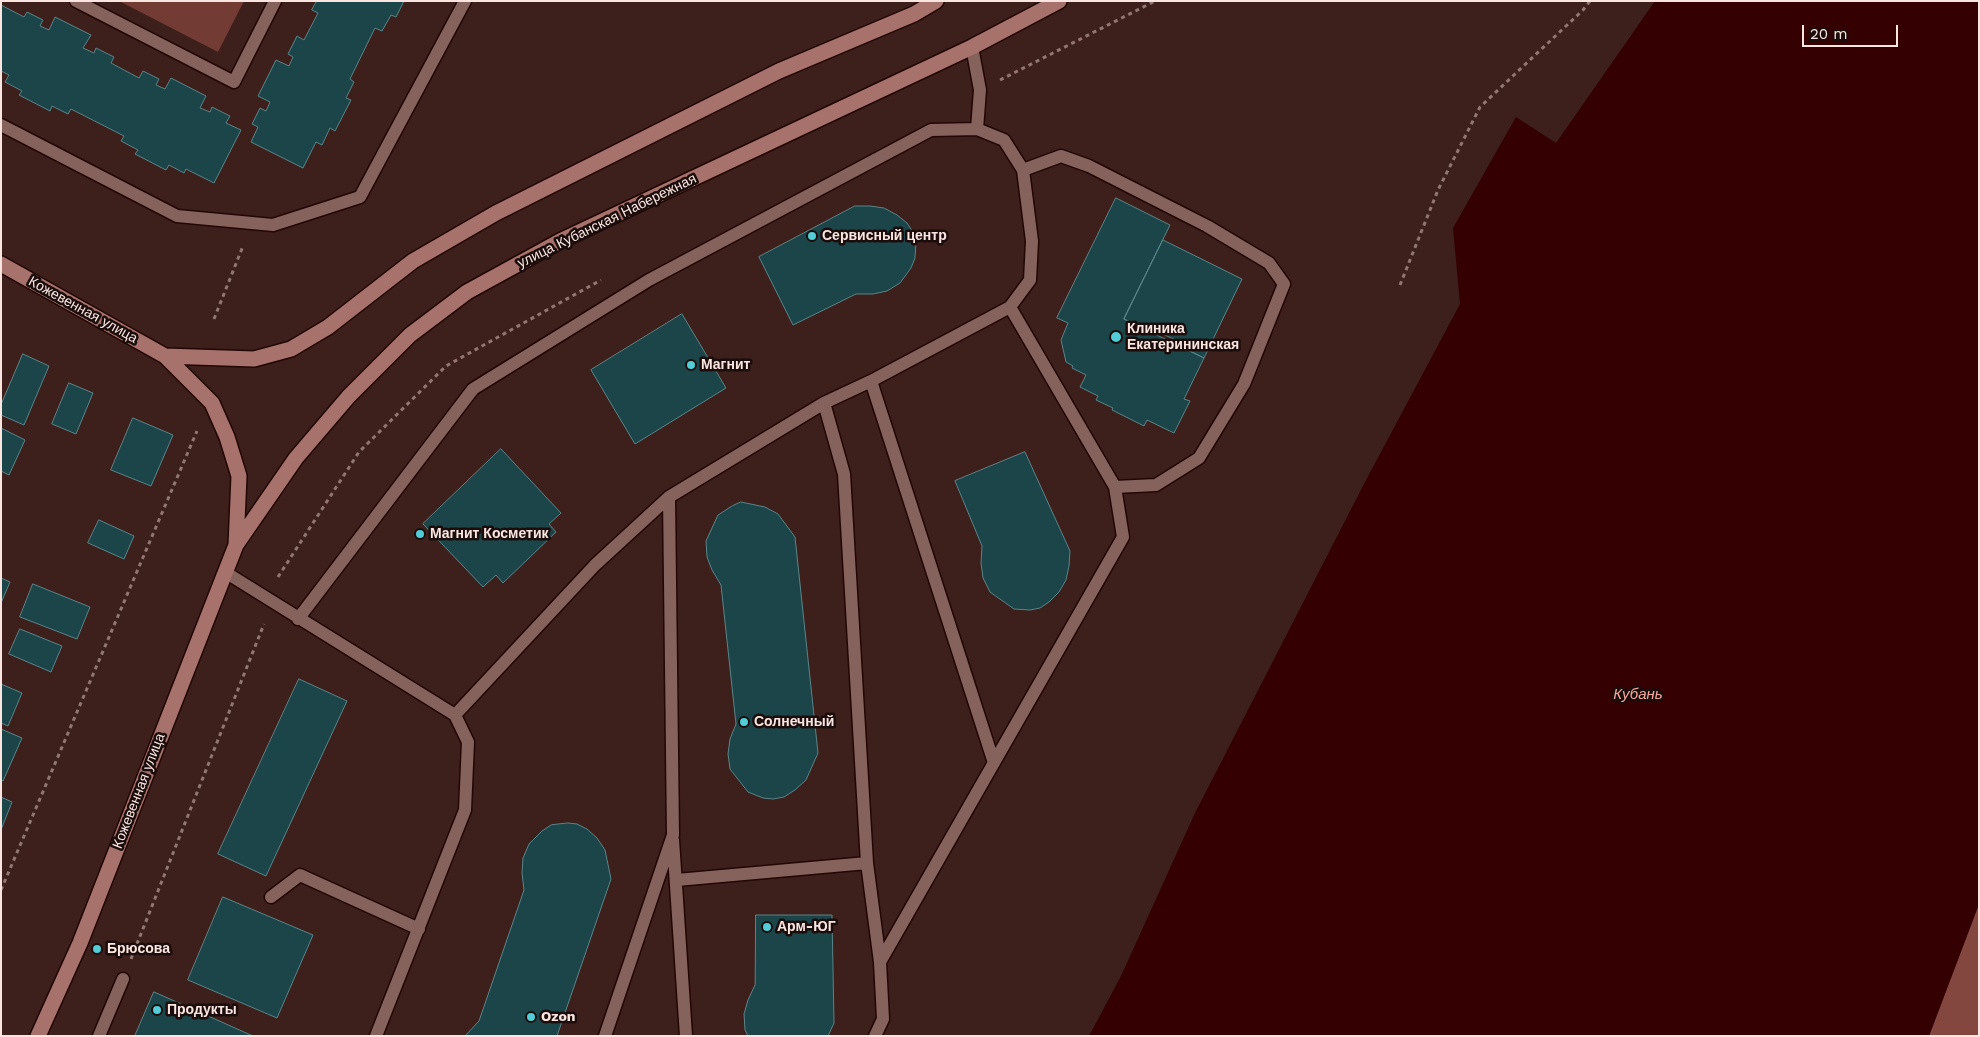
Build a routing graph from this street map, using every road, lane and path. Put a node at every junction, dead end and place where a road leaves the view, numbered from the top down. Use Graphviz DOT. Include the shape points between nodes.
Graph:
graph roads {
  1 [pos="76,1"];
  2 [pos="275,1"];
  3 [pos="465,1"];
  4 [pos="936,1"];
  5 [pos="1058,1"];
  6 [pos="1590,1"];
  7 [pos="972,47"];
  8 [pos="1,125"];
  9 [pos="977,129"];
  10 [pos="1023,170"];
  11 [pos="243,246"];
  12 [pos="1,264"];
  13 [pos="1400,285"];
  14 [pos="1010,307"];
  15 [pos="214,319"];
  16 [pos="165,356"];
  17 [pos="872,381"];
  18 [pos="824,403"];
  19 [pos="198,428"];
  20 [pos="1115,487"];
  21 [pos="669,497"];
  22 [pos="236,545"];
  23 [pos="225,572"];
  24 [pos="273,603"];
  25 [pos="298,618"];
  26 [pos="455,715"];
  27 [pos="994,763"];
  28 [pos="672,835"];
  29 [pos="867,863"];
  30 [pos="677,880"];
  31 [pos="1,890"];
  32 [pos="271,897"];
  33 [pos="420,929"];
  34 [pos="880,962"];
  35 [pos="123,979"];
  36 [pos="40,1035"];
  37 [pos="99,1036"];
  38 [pos="376,1036"];
  39 [pos="605,1036"];
  40 [pos="686,1036"];
  41 [pos="874,1036"];
  1 -- 2 [label="lane" via="234,82"];
  3 -- 8 [label="lane" via="360,197 273,225 178,216"];
  4 -- 16 [label="main road" via="914,14 779,71 496,213 413,261 328,327 291,349 254,359"];
  5 -- 7 [label="main road, улица Кубанская Набережная"];
  6 -- 13 [label="path" via="1480,107 1438,190"];
  7 -- 9 [label="lane" via="980,90"];
  7 -- 22 [label="main road, улица Кубанская Набережная" via="560,241 467,292 410,334 348,396 296,458"];
  9 -- 10 [label="lane" via="1004,140"];
  9 -- 25 [label="lane" via="931,130 649,280 473,389"];
  10 -- 14 [label="lane" via="1032,241 1030,280"];
  10 -- 20 [label="lane" via="1061,156 1089,166 1207,226 1269,263 1284,284 1244,384 1199,458 1156,485"];
  11 -- 15 [label="path"];
  12 -- 16 [label="main road, Кожевенная улица"];
  14 -- 17 [label="lane"];
  14 -- 20 [label="lane"];
  16 -- 22 [label="main road" via="212,403 227,437 239,476"];
  17 -- 18 [label="lane"];
  17 -- 27 [label="lane"];
  18 -- 21 [label="lane"];
  18 -- 29 [label="lane" via="844,474"];
  19 -- 31 [label="path"];
  20 -- 27 [label="lane" via="1123,537"];
  21 -- 26 [label="lane" via="595,565"];
  21 -- 28 [label="lane"];
  22 -- 23 [label="main road, Кожевенная улица"];
  23 -- 24 [label="lane"];
  23 -- 36 [label="main road, Кожевенная улица" via="80,943"];
  24 -- 25 [label="lane"];
  24 -- 35 [label="path"];
  25 -- 26 [label="lane"];
  26 -- 33 [label="lane" via="468,742 465,810"];
  27 -- 34 [label="lane"];
  28 -- 30 [label="lane"];
  28 -- 39 [label="lane"];
  29 -- 30 [label="lane"];
  29 -- 34 [label="lane"];
  30 -- 40 [label="lane"];
  32 -- 33 [label="lane" via="300,875"];
  33 -- 38 [label="lane"];
  34 -- 41 [label="lane" via="883,1019"];
  35 -- 37 [label="lane"];
}
